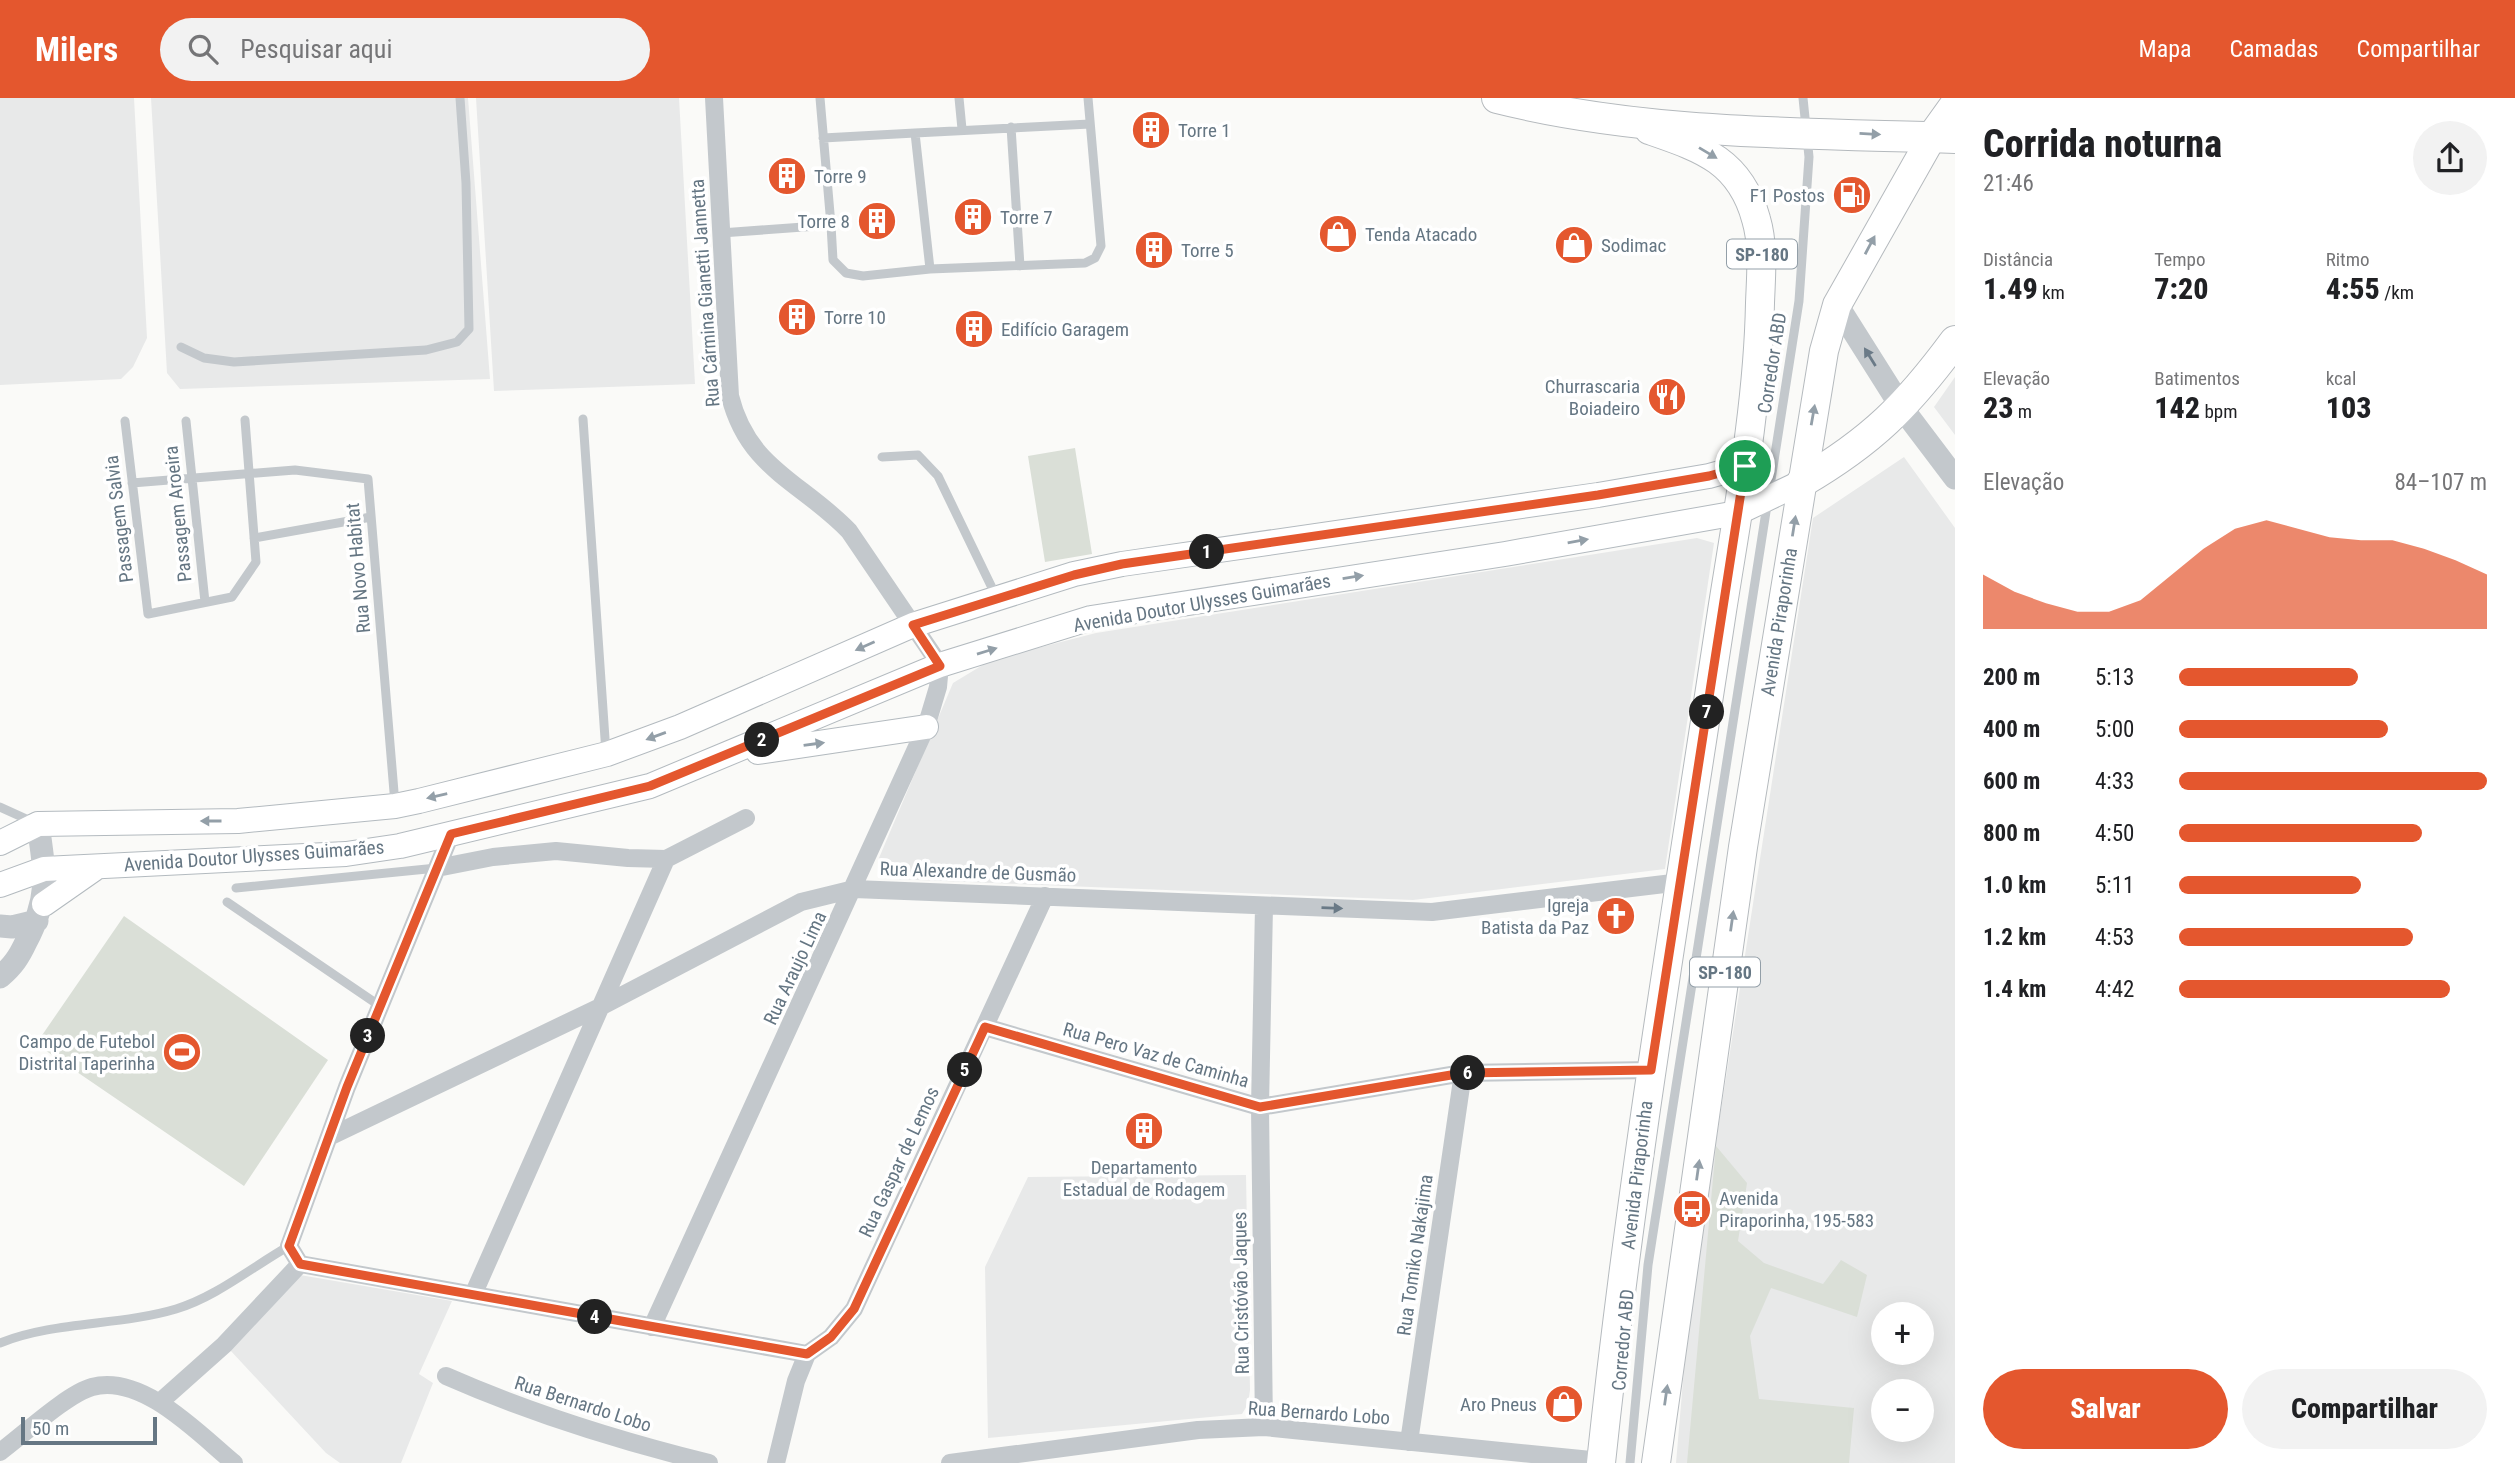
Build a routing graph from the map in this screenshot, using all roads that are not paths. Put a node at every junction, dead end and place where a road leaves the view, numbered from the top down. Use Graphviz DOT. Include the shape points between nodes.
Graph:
graph roads {
  1 [pos="460,98"];
  2 [pos="714,98"];
  3 [pos="820,98"];
  4 [pos="959,98"];
  5 [pos="1088,98"];
  6 [pos="1497,98"];
  7 [pos="1803,98"];
  8 [pos="1955,105"];
  9 [pos="1613,109"];
  10 [pos="1090,124"];
  11 [pos="1011,127"];
  12 [pos="962,129"];
  13 [pos="1808,132"];
  14 [pos="915,133"];
  15 [pos="823,138"];
  16 [pos="1944,138"];
  17 [pos="831,225"];
  18 [pos="721,233"];
  19 [pos="1020,266"];
  20 [pos="930,269"];
  21 [pos="1837,305"];
  22 [pos="1955,341"];
  23 [pos="181,347"];
  24 [pos="1902,408"];
  25 [pos="583,419"];
  26 [pos="245,420"];
  27 [pos="125,421"];
  28 [pos="186,421"];
  29 [pos="882,457"];
  30 [pos="1745,466"];
  31 [pos="249,473"];
  32 [pos="192,478"];
  33 [pos="1955,478"];
  34 [pos="1802,482"];
  35 [pos="132,483"];
  36 [pos="1768,497"];
  37 [pos="1737,513"];
  38 [pos="371,517"];
  39 [pos="254,538"];
  40 [pos="997,598"];
  41 [pos="205,602"];
  42 [pos="913,625"];
  43 [pos="940,666"];
  44 [pos="926,727"];
  45 [pos="607,754"];
  46 [pos="723,757"];
  47 [pos="395,806"];
  48 [pos="0,807"];
  49 [pos="746,818"];
  50 [pos="38,824"];
  51 [pos="451,834"];
  52 [pos="0,843"];
  53 [pos="666,859"];
  54 [pos="97,867"];
  55 [pos="437,868"];
  56 [pos="44,869"];
  57 [pos="1681,882"];
  58 [pos="0,885"];
  59 [pos="236,888"];
  60 [pos="854,889"];
  61 [pos="1045,896"];
  62 [pos="227,902"];
  63 [pos="1264,906"];
  64 [pos="40,912"];
  65 [pos="0,926"];
  66 [pos="0,977"];
  67 [pos="380,1006"];
  68 [pos="600,1007"];
  69 [pos="985,1027"];
  70 [pos="1651,1070"];
  71 [pos="1463,1073"];
  72 [pos="1260,1107"];
  73 [pos="329,1137"];
  74 [pos="289,1246"];
  75 [pos="300,1264"];
  76 [pos="473,1295"];
  77 [pos="652,1327"];
  78 [pos="0,1343"];
  79 [pos="807,1354"];
  80 [pos="446,1377"];
  81 [pos="160,1402"];
  82 [pos="1264,1427"];
  83 [pos="1409,1442"];
  84 [pos="0,1452"];
  85 [pos="648,1455"];
  86 [pos="1016,1459"];
  87 [pos="1601,1462"];
  88 [pos="234,1463"];
  89 [pos="709,1463"];
  90 [pos="776,1463"];
  91 [pos="950,1463"];
  92 [pos="1630,1463"];
  93 [pos="1656,1463"];
  1 -- 23 [label="lane" via="469,329 457,342 426,350 234,362 204,358"];
  2 -- 18 [label="street, Rua Cármina Gianetti Jannetta"];
  3 -- 15 [label="lane"];
  4 -- 12 [label="lane"];
  5 -- 10 [label="lane"];
  6 -- 9 [label="highway" via="1536,108"];
  7 -- 13 [label="lane, Corredor ABD"];
  8 -- 16 [label="highway, Avenida Piraporinha / SP-180"];
  9 -- 13 [label="highway"];
  9 -- 30 [label="main road, Avenida Piraporinha / SP-180, one-way" via="1723,162 1749,198 1762,248 1759,343"];
  10 -- 11 [label="lane"];
  10 -- 19 [label="lane" via="1101,246 1095,258 1085,263"];
  11 -- 12 [label="lane"];
  11 -- 19 [label="lane"];
  12 -- 14 [label="lane"];
  13 -- 16 [label="highway, one-way"];
  13 -- 36 [label="lane, Corredor ABD" via="1799,301"];
  14 -- 15 [label="lane"];
  14 -- 20 [label="lane"];
  15 -- 17 [label="lane"];
  21 -- 16 [label="main road, Avenida Piraporinha / SP-180, one-way"];
  17 -- 18 [label="lane"];
  17 -- 20 [label="lane" via="833,260 846,273 863,276"];
  18 -- 42 [label="street, Rua Cármina Gianetti Jannetta" via="730,396 736,423 779,474 849,531"];
  19 -- 20 [label="lane"];
  24 -- 21 [label="street, one-way"];
  34 -- 21 [label="main road, Avenida Piraporinha / SP-180, one-way" via="1824,351"];
  22 -- 24 [label="highway"];
  24 -- 33 [label="street"];
  24 -- 34 [label="highway" via="1872,437"];
  25 -- 45 [label="lane"];
  26 -- 31 [label="lane"];
  27 -- 35 [label="lane, Passagem Salvia"];
  28 -- 32 [label="lane, Passagem Aroeira"];
  29 -- 40 [label="lane" via="918,455 938,476"];
  30 -- 37 [label="main road, Avenida Piraporinha / SP-180"];
  30 -- 40 [label="main road, Avenida Doutor Ulysses Guimarães" via="1598,495 1122,564"];
  31 -- 32 [label="lane, Rua Novo Habitat"];
  31 -- 38 [label="lane, Rua Novo Habitat" via="295,470 368,480"];
  31 -- 39 [label="lane"];
  32 -- 35 [label="lane, Rua Novo Habitat"];
  32 -- 41 [label="lane, Passagem Aroeira"];
  34 -- 36 [label="main road, Avenida Doutor Ulysses Guimarães"];
  93 -- 34 [label="main road, Avenida Piraporinha / SP-180, one-way" via="1743,847"];
  35 -- 41 [label="lane, Passagem Salvia" via="148,614"];
  36 -- 37 [label="main road, Avenida Doutor Ulysses Guimarães"];
  36 -- 92 [label="lane, Corredor ABD" via="1648,1265"];
  43 -- 37 [label="main road, Avenida Doutor Ulysses Guimarães, one-way" via="1091,618"];
  37 -- 57 [label="main road, Avenida Piraporinha / SP-180"];
  38 -- 39 [label="lane"];
  38 -- 47 [label="lane, Rua Novo Habitat"];
  39 -- 41 [label="lane" via="256,562 232,597"];
  40 -- 42 [label="main road, Avenida Doutor Ulysses Guimarães"];
  42 -- 43 [label="street"];
  42 -- 45 [label="main road, Avenida Doutor Ulysses Guimarães, one-way"];
  43 -- 44 [label="street, Rua Araujo Lima"];
  43 -- 46 [label="main road, Avenida Doutor Ulysses Guimarães"];
  46 -- 44 [label="main road, one-way"];
  44 -- 60 [label="street, Rua Araujo Lima"];
  45 -- 47 [label="main road, Avenida Doutor Ulysses Guimarães, one-way"];
  46 -- 51 [label="main road, Avenida Doutor Ulysses Guimarães" via="650,786"];
  47 -- 50 [label="main road, Avenida Doutor Ulysses Guimarães, one-way" via="238,821"];
  48 -- 50 [label="lane"];
  49 -- 53 [label="street"];
  50 -- 52 [label="main road, Avenida Doutor Ulysses Guimarães"];
  50 -- 56 [label="street"];
  51 -- 54 [label="main road, Avenida Doutor Ulysses Guimarães" via="346,854"];
  51 -- 55 [label="street"];
  53 -- 55 [label="street" via="556,851"];
  53 -- 68 [label="street"];
  54 -- 56 [label="main road, Avenida Doutor Ulysses Guimarães"];
  54 -- 64 [label="main road"];
  55 -- 59 [label="lane"];
  55 -- 67 [label="street"];
  56 -- 58 [label="main road, Avenida Doutor Ulysses Guimarães"];
  56 -- 64 [label="street"];
  63 -- 57 [label="street, Rua Alexandre de Gusmão, one-way" via="1432,912"];
  57 -- 70 [label="main road, Avenida Piraporinha / SP-180"];
  60 -- 61 [label="street, Rua Alexandre de Gusmão"];
  60 -- 68 [label="street, Rua Alexandre de Gusmão" via="801,902"];
  60 -- 77 [label="street, Rua Araujo Lima"];
  61 -- 63 [label="street, Rua Alexandre de Gusmão"];
  61 -- 69 [label="street, Rua Gaspar de Lemos"];
  62 -- 67 [label="lane"];
  63 -- 72 [label="street, Rua Cristóvão Jaques"];
  64 -- 65 [label="street" via="12,927"];
  64 -- 66 [label="street" via="14,966"];
  67 -- 73 [label="street"];
  68 -- 73 [label="street, Rua Alexandre de Gusmão"];
  68 -- 76 [label="street"];
  69 -- 72 [label="street, Rua Pero Vaz de Caminha"];
  69 -- 79 [label="street, Rua Gaspar de Lemos" via="854,1309 831,1337"];
  70 -- 71 [label="street, Rua Pero Vaz de Caminha"];
  70 -- 87 [label="main road, Avenida Piraporinha / SP-180"];
  71 -- 72 [label="street, Rua Pero Vaz de Caminha"];
  71 -- 83 [label="street, Rua Tomiko Nakajima"];
  72 -- 82 [label="street, Rua Cristóvão Jaques"];
  73 -- 74 [label="street"];
  74 -- 75 [label="street"];
  74 -- 78 [label="lane" via="197,1302 174,1310"];
  75 -- 76 [label="street"];
  75 -- 81 [label="street" via="224,1345"];
  76 -- 77 [label="street"];
  77 -- 79 [label="street"];
  79 -- 90 [label="street"];
  80 -- 85 [label="street, Rua Bernardo Lobo"];
  81 -- 84 [label="street" via="125,1387 91,1387"];
  81 -- 88 [label="street"];
  82 -- 83 [label="street, Rua Bernardo Lobo"];
  82 -- 86 [label="street, Rua Bernardo Lobo" via="1198,1430"];
  83 -- 87 [label="street, Rua Bernardo Lobo"];
  85 -- 89 [label="street, Rua Bernardo Lobo"];
  86 -- 91 [label="street, Rua Bernardo Lobo"];
}
